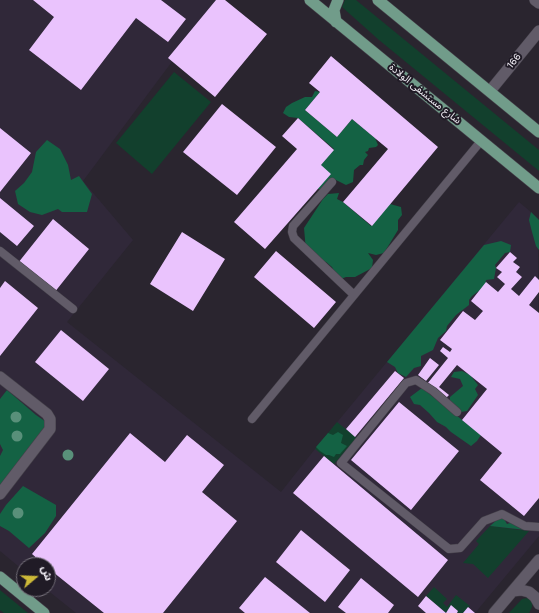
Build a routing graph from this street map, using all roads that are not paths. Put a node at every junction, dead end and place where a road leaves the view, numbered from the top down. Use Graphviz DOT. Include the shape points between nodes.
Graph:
graph roads {
  1 [pos="310,0"];
  2 [pos="338,0"];
  3 [pos="378,0"];
  4 [pos="535,0"];
  5 [pos="539,3"];
  6 [pos="336,22"];
  7 [pos="539,30"];
  8 [pos="490,91"];
  9 [pos="539,132"];
  10 [pos="481,141"];
  11 [pos="332,182"];
  12 [pos="539,188"];
  13 [pos="0,251"];
  14 [pos="354,295"];
  15 [pos="73,308"];
  16 [pos="0,377"];
  17 [pos="457,412"];
  18 [pos="252,419"];
  19 [pos="0,494"];
  20 [pos="539,527"];
  21 [pos="539,560"];
  22 [pos="539,570"];
  23 [pos="0,577"];
  24 [pos="513,590"];
  25 [pos="539,604"];
  26 [pos="44,613"];
  27 [pos="494,613"];
  1 -- 6 [label="main road, شارع مستشفى الولادة"];
  2 -- 6 [label="main road" via="334,10"];
  3 -- 8 [label="main road"];
  4 -- 5 [label="street"];
  6 -- 10 [label="main road, شارع مستشفى الولادة"];
  7 -- 8 [label="street, 166"];
  8 -- 9 [label="main road"];
  10 -- 12 [label="main road, شارع مستشفى الولادة"];
  10 -- 14 [label="lane"];
  11 -- 14 [label="lane" via="293,226 292,232 294,238"];
  13 -- 15 [label="lane"];
  14 -- 18 [label="lane"];
  16 -- 19 [label="street" via="47,414 50,418 50,429"];
  17 -- 20 [label="lane" via="416,380 406,383 341,463 449,550 460,548 484,521 502,514 525,526"];
  21 -- 22 [label="street"];
  21 -- 24 [label="street"];
  23 -- 26 [label="main road"];
  24 -- 25 [label="street" via="528,592"];
  24 -- 27 [label="street"];
}
